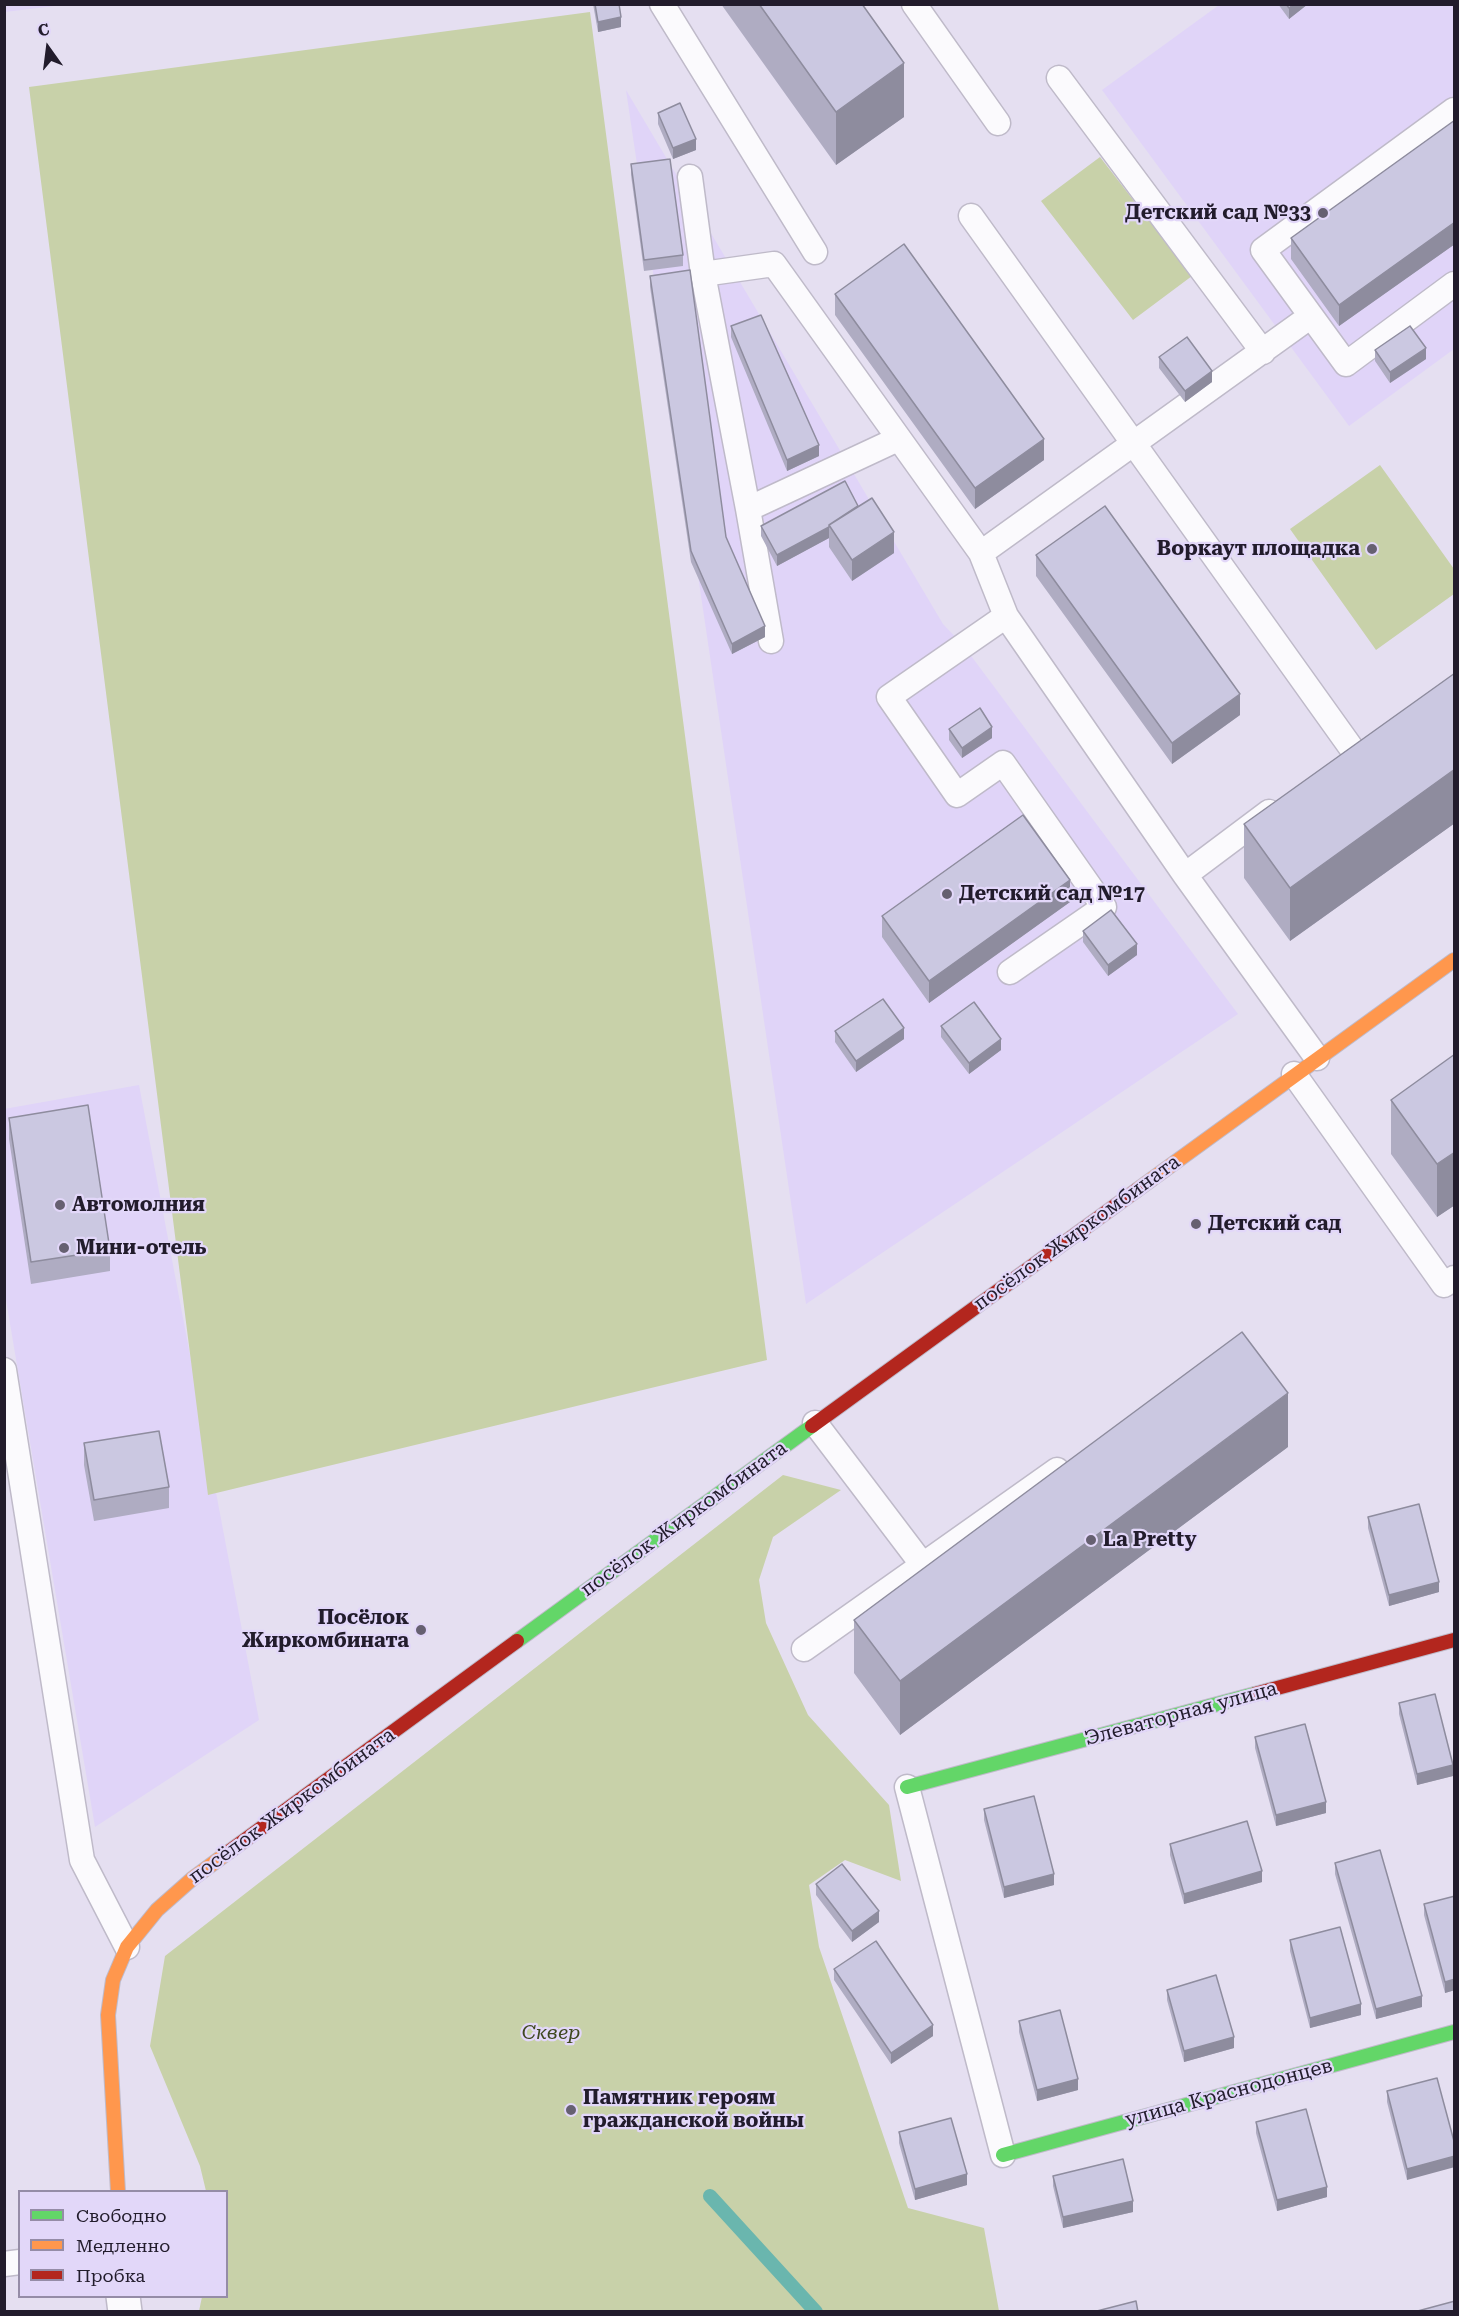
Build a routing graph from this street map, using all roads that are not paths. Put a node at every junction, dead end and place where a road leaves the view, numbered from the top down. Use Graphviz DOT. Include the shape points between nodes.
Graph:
graph roads {
  1 [pos="663,4"];
  2 [pos="914,4"];
  3 [pos="1059,78"];
  4 [pos="1455,110"];
  5 [pos="998,123"];
  6 [pos="690,177"];
  7 [pos="971,216"];
  8 [pos="815,252"];
  9 [pos="703,274"];
  10 [pos="1455,284"];
  11 [pos="1311,316"];
  12 [pos="1263,352"];
  13 [pos="898,439"];
  14 [pos="1134,443"];
  15 [pos="748,509"];
  16 [pos="981,553"];
  17 [pos="1006,615"];
  18 [pos="771,641"];
  19 [pos="1352,749"];
  20 [pos="1283,801"];
  21 [pos="1185,875"];
  22 [pos="1455,960"];
  23 [pos="1010,972"];
  24 [pos="1317,1058"];
  25 [pos="1294,1074"];
  26 [pos="1455,1278"];
  27 [pos="4,1370"];
  28 [pos="815,1423"];
  29 [pos="1075,1457"];
  30 [pos="922,1564"];
  31 [pos="1455,1640"];
  32 [pos="804,1649"];
  33 [pos="907,1787"];
  34 [pos="127,1947"];
  35 [pos="1455,2032"];
  36 [pos="1003,2155"];
  37 [pos="118,2190"];
  1 -- 8 [label="lane"];
  2 -- 5 [label="lane"];
  3 -- 12 [label="lane"];
  4 -- 11 [label="lane" via="1263,250"];
  6 -- 9 [label="lane"];
  7 -- 14 [label="lane"];
  9 -- 13 [label="lane" via="774,264"];
  9 -- 15 [label="lane"];
  10 -- 11 [label="lane" via="1346,364"];
  11 -- 12 [label="lane"];
  12 -- 14 [label="lane"];
  13 -- 15 [label="lane"];
  13 -- 16 [label="lane"];
  14 -- 16 [label="lane"];
  14 -- 19 [label="lane"];
  15 -- 18 [label="lane"];
  16 -- 17 [label="lane"];
  17 -- 21 [label="lane"];
  17 -- 23 [label="lane" via="889,698 957,795 1003,763 1104,907"];
  20 -- 21 [label="lane"];
  21 -- 24 [label="lane"];
  22 -- 24 [label="street, посёлок Жиркомбината"];
  24 -- 25 [label="street, посёлок Жиркомбината"];
  25 -- 26 [label="lane" via="1444,1286"];
  25 -- 28 [label="street, посёлок Жиркомбината"];
  27 -- 34 [label="lane" via="82,1860"];
  28 -- 30 [label="lane"];
  28 -- 34 [label="street, посёлок Жиркомбината" via="192,1879 157,1910"];
  29 -- 30 [label="lane"];
  30 -- 32 [label="lane"];
  31 -- 33 [label="street, Элеваторная улица"];
  33 -- 36 [label="lane"];
  34 -- 37 [label="street, посёлок Жиркомбината" via="113,1980 108,2015"];
  35 -- 36 [label="street, улица Краснодонцев"];
}
